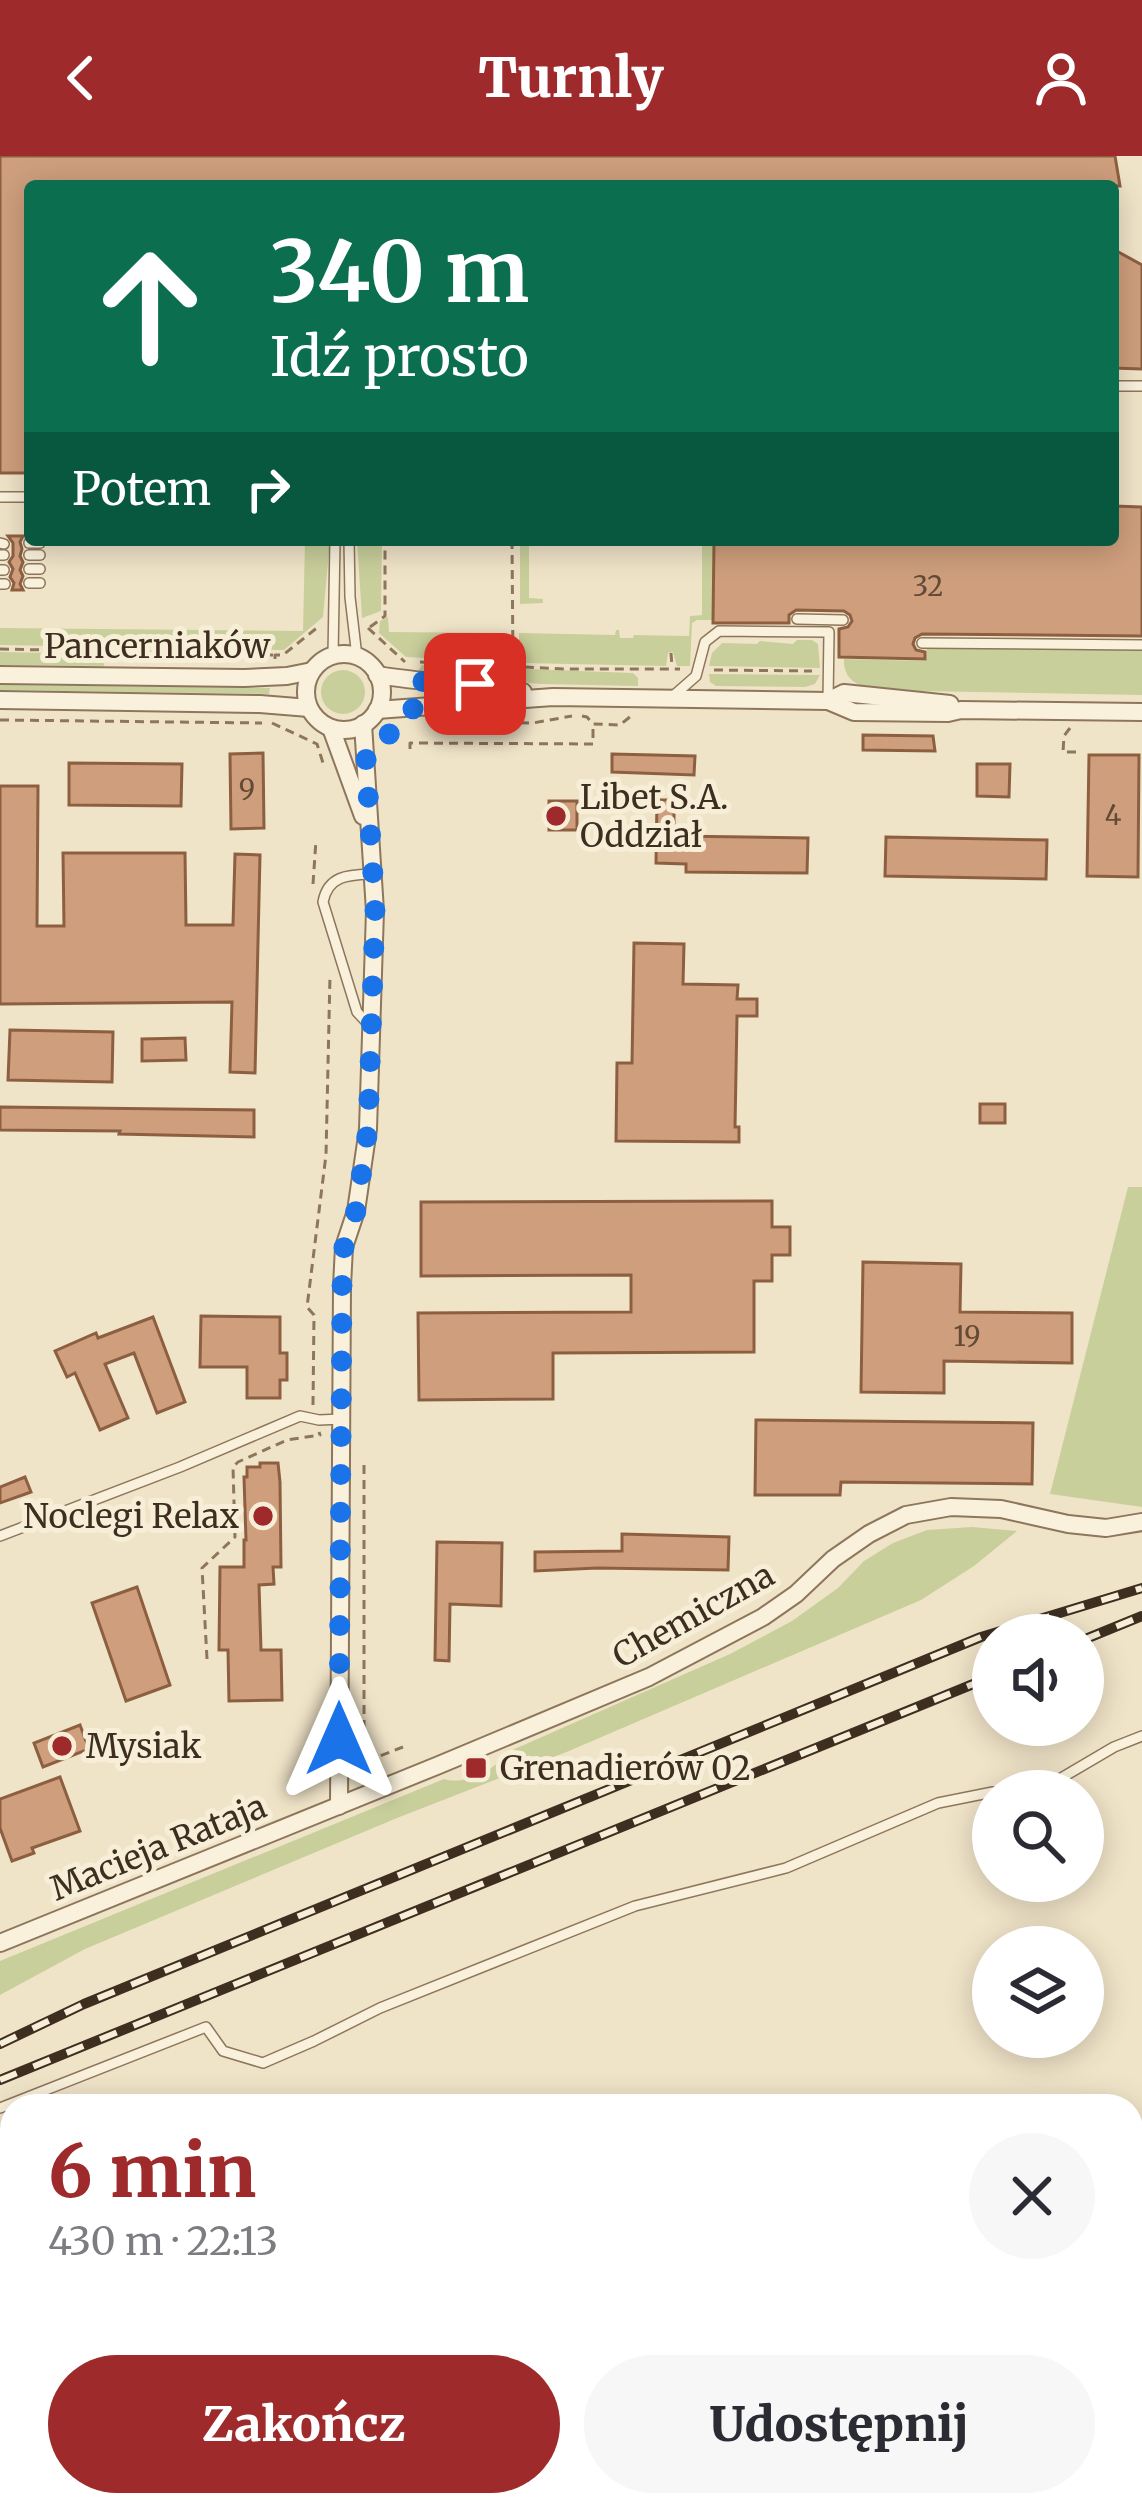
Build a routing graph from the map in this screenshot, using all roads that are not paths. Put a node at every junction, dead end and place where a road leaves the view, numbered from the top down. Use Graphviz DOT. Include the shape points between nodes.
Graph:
graph roads {
  1 [pos="335,546"];
  2 [pos="350,546"];
  3 [pos="797,620"];
  4 [pos="843,620"];
  5 [pos="922,643"];
  6 [pos="1142,645"];
  7 [pos="333,656"];
  8 [pos="357,657"];
  9 [pos="312,670"];
  10 [pos="0,674"];
  11 [pos="377,675"];
  12 [pos="553,698"];
  13 [pos="0,700"];
  14 [pos="666,700"];
  15 [pos="828,701"];
  16 [pos="309,707"];
  17 [pos="377,710"];
  18 [pos="1142,712"];
  19 [pos="363,724"];
  20 [pos="331,728"];
  21 [pos="370,840"];
  22 [pos="373,874"];
  23 [pos="370,1026"];
  24 [pos="341,1419"];
  25 [pos="1142,1522"];
  26 [pos="0,1536"];
  27 [pos="1142,1736"];
  28 [pos="1075,1770"];
  29 [pos="972,1797"];
  30 [pos="339,1806"];
  31 [pos="0,1943"];
  32 [pos="36,2094"];
  1 -- 7 [label="lane"];
  2 -- 8 [label="lane"];
  3 -- 4 [label="lane"];
  5 -- 6 [label="lane"];
  7 -- 8 [label="street"];
  7 -- 9 [label="street"];
  8 -- 11 [label="street"];
  9 -- 10 [label="street, Pancerniaków"];
  9 -- 16 [label="street"];
  11 -- 12 [label="street"];
  11 -- 17 [label="street"];
  12 -- 14 [label="street"];
  12 -- 17 [label="street"];
  13 -- 16 [label="street, Pancerniaków"];
  14 -- 15 [label="street"];
  14 -- 15 [label="lane" via="686,687 705,642 719,632 829,632"];
  15 -- 18 [label="street" via="854,712"];
  16 -- 20 [label="street"];
  17 -- 19 [label="street"];
  19 -- 20 [label="street"];
  19 -- 21 [label="street"];
  20 -- 21 [label="street"];
  21 -- 22 [label="street"];
  22 -- 23 [label="street"];
  22 -- 23 [label="lane" via="335,880 323,902 357,1012"];
  23 -- 24 [label="street" via="368,1129 344,1247"];
  24 -- 26 [label="lane" via="300,1416"];
  24 -- 30 [label="street"];
  25 -- 30 [label="street, Chemiczna" via="1106,1528 951,1507 906,1515 833,1559 764,1617 700,1651"];
  27 -- 28 [label="lane"];
  29 -- 32 [label="lane" via="938,1803 786,1868 635,1906 263,2062 223,2051 206,2027"];
  30 -- 31 [label="street, Macieja Rataja"];
}
